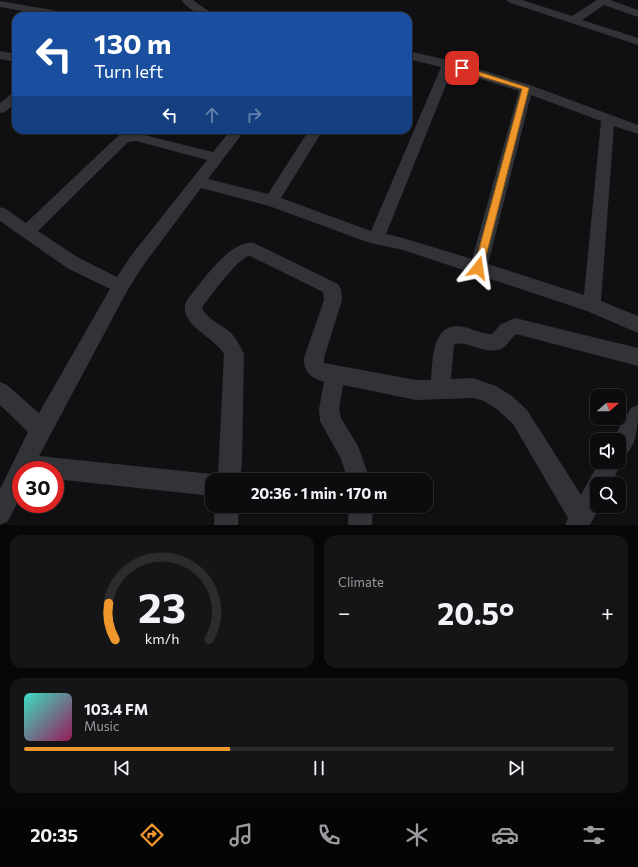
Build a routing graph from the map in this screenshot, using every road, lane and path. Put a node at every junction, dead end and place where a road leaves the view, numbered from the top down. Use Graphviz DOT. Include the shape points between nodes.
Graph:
graph roads {
  1 [pos="186,0"];
  2 [pos="512,0"];
  3 [pos="604,0"];
  4 [pos="0,4"];
  5 [pos="47,12"];
  6 [pos="203,12"];
  7 [pos="638,14"];
  8 [pos="574,20"];
  9 [pos="638,42"];
  10 [pos="0,55"];
  11 [pos="412,56"];
  12 [pos="12,57"];
  13 [pos="448,64"];
  14 [pos="526,88"];
  15 [pos="12,100"];
  16 [pos="0,109"];
  17 [pos="608,118"];
  18 [pos="638,130"];
  19 [pos="235,134"];
  20 [pos="314,134"];
  21 [pos="216,158"];
  22 [pos="197,182"];
  23 [pos="272,201"];
  24 [pos="0,213"];
  25 [pos="27,232"];
  26 [pos="376,239"];
  27 [pos="478,268"];
  28 [pos="121,286"];
  29 [pos="592,305"];
  30 [pos="638,325"];
  31 [pos="638,358"];
  32 [pos="335,375"];
  33 [pos="440,390"];
  34 [pos="0,392"];
  35 [pos="638,415"];
  36 [pos="41,429"];
  37 [pos="626,436"];
  38 [pos="26,461"];
  39 [pos="64,473"];
  40 [pos="230,473"];
  41 [pos="357,473"];
  42 [pos="205,484"];
  43 [pos="12,489"];
  44 [pos="590,501"];
  45 [pos="0,513"];
  46 [pos="227,513"];
  47 [pos="361,513"];
  48 [pos="579,521"];
  49 [pos="226,525"];
  50 [pos="360,525"];
  1 -- 6 [label="street"];
  2 -- 8 [label="street"];
  3 -- 7 [label="street"];
  3 -- 8 [label="street"];
  4 -- 5 [label="street"];
  8 -- 9 [label="street"];
  10 -- 12 [label="street"];
  11 -- 13 [label="street"];
  13 -- 14 [label="street"];
  13 -- 26 [label="street"];
  14 -- 17 [label="street"];
  14 -- 27 [label="street"];
  15 -- 16 [label="street"];
  17 -- 18 [label="street"];
  17 -- 29 [label="street"];
  19 -- 21 [label="street"];
  20 -- 23 [label="street"];
  21 -- 22 [label="street"];
  21 -- 25 [label="street" via="136,137 124,138"];
  22 -- 23 [label="street"];
  22 -- 28 [label="street" via="136,262"];
  23 -- 26 [label="street"];
  24 -- 25 [label="street"];
  25 -- 28 [label="street" via="102,280"];
  26 -- 27 [label="street" via="403,244"];
  27 -- 29 [label="street"];
  28 -- 36 [label="street"];
  29 -- 30 [label="street"];
  31 -- 33 [label="street" via="515,326 505,330 501,339 490,343 458,334 451,335 445,343"];
  32 -- 33 [label="street" via="416,390"];
  32 -- 40 [label="street" via="322,372 313,365 333,300 332,289 254,250 248,249 238,253 192,305 192,311 197,317 226,339 234,354"];
  32 -- 41 [label="street" via="329,409 331,422 350,454"];
  33 -- 48 [label="street" via="473,388 489,393 520,417"];
  34 -- 36 [label="street"];
  35 -- 37 [label="street"];
  36 -- 38 [label="street"];
  39 -- 42 [label="street"];
  43 -- 45 [label="street"];
  44 -- 48 [label="street"];
  46 -- 49 [label="street"];
  47 -- 50 [label="street"];
}
